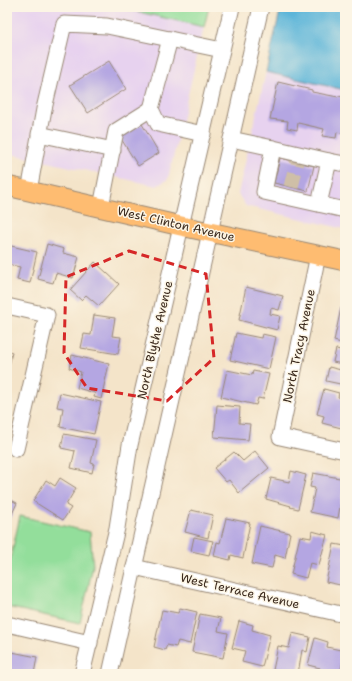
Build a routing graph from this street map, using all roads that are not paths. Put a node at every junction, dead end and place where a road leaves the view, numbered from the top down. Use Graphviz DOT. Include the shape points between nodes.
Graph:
graph roads {
  1 [pos="232,7"];
  2 [pos="261,7"];
  3 [pos="170,39"];
  4 [pos="222,50"];
  5 [pos="151,109"];
  6 [pos="39,134"];
  7 [pos="203,134"];
  8 [pos="231,139"];
  9 [pos="273,148"];
  10 [pos="113,150"];
  11 [pos="329,161"];
  12 [pos="345,164"];
  13 [pos="7,186"];
  14 [pos="29,191"];
  15 [pos="319,204"];
  16 [pos="101,207"];
  17 [pos="345,210"];
  18 [pos="181,226"];
  19 [pos="209,232"];
  20 [pos="318,255"];
  21 [pos="345,261"];
  22 [pos="7,306"];
  23 [pos="16,448"];
  24 [pos="345,450"];
  25 [pos="134,568"];
  26 [pos="345,615"];
  27 [pos="7,624"];
  28 [pos="90,643"];
  29 [pos="82,674"];
  30 [pos="110,674"];
  1 -- 4 [label="street, North Blythe Avenue"];
  2 -- 8 [label="street"];
  3 -- 4 [label="street"];
  3 -- 5 [label="street"];
  3 -- 6 [label="street" via="107,26 64,24"];
  4 -- 7 [label="street, North Blythe Avenue"];
  5 -- 7 [label="street" via="158,124"];
  5 -- 10 [label="street" via="116,131"];
  6 -- 10 [label="street"];
  6 -- 14 [label="street"];
  7 -- 18 [label="street, North Blythe Avenue"];
  8 -- 9 [label="street"];
  8 -- 19 [label="street"];
  9 -- 11 [label="street" via="298,158"];
  9 -- 15 [label="street" via="264,192 290,192"];
  10 -- 16 [label="street"];
  11 -- 12 [label="street"];
  11 -- 15 [label="street"];
  13 -- 14 [label="main road, West Clinton Avenue"];
  14 -- 16 [label="main road, West Clinton Avenue"];
  15 -- 17 [label="street"];
  16 -- 18 [label="main road, West Clinton Avenue"];
  18 -- 19 [label="main road, West Clinton Avenue"];
  18 -- 28 [label="street, North Blythe Avenue" via="130,444 117,528"];
  19 -- 20 [label="main road, West Clinton Avenue"];
  19 -- 25 [label="street"];
  20 -- 21 [label="main road, West Clinton Avenue"];
  20 -- 24 [label="street, North Tracy Avenue" via="280,437"];
  22 -- 23 [label="street" via="47,315"];
  25 -- 26 [label="street, West Terrace Avenue"];
  25 -- 30 [label="street"];
  27 -- 28 [label="street"];
  28 -- 29 [label="street, North Blythe Avenue"];
}
